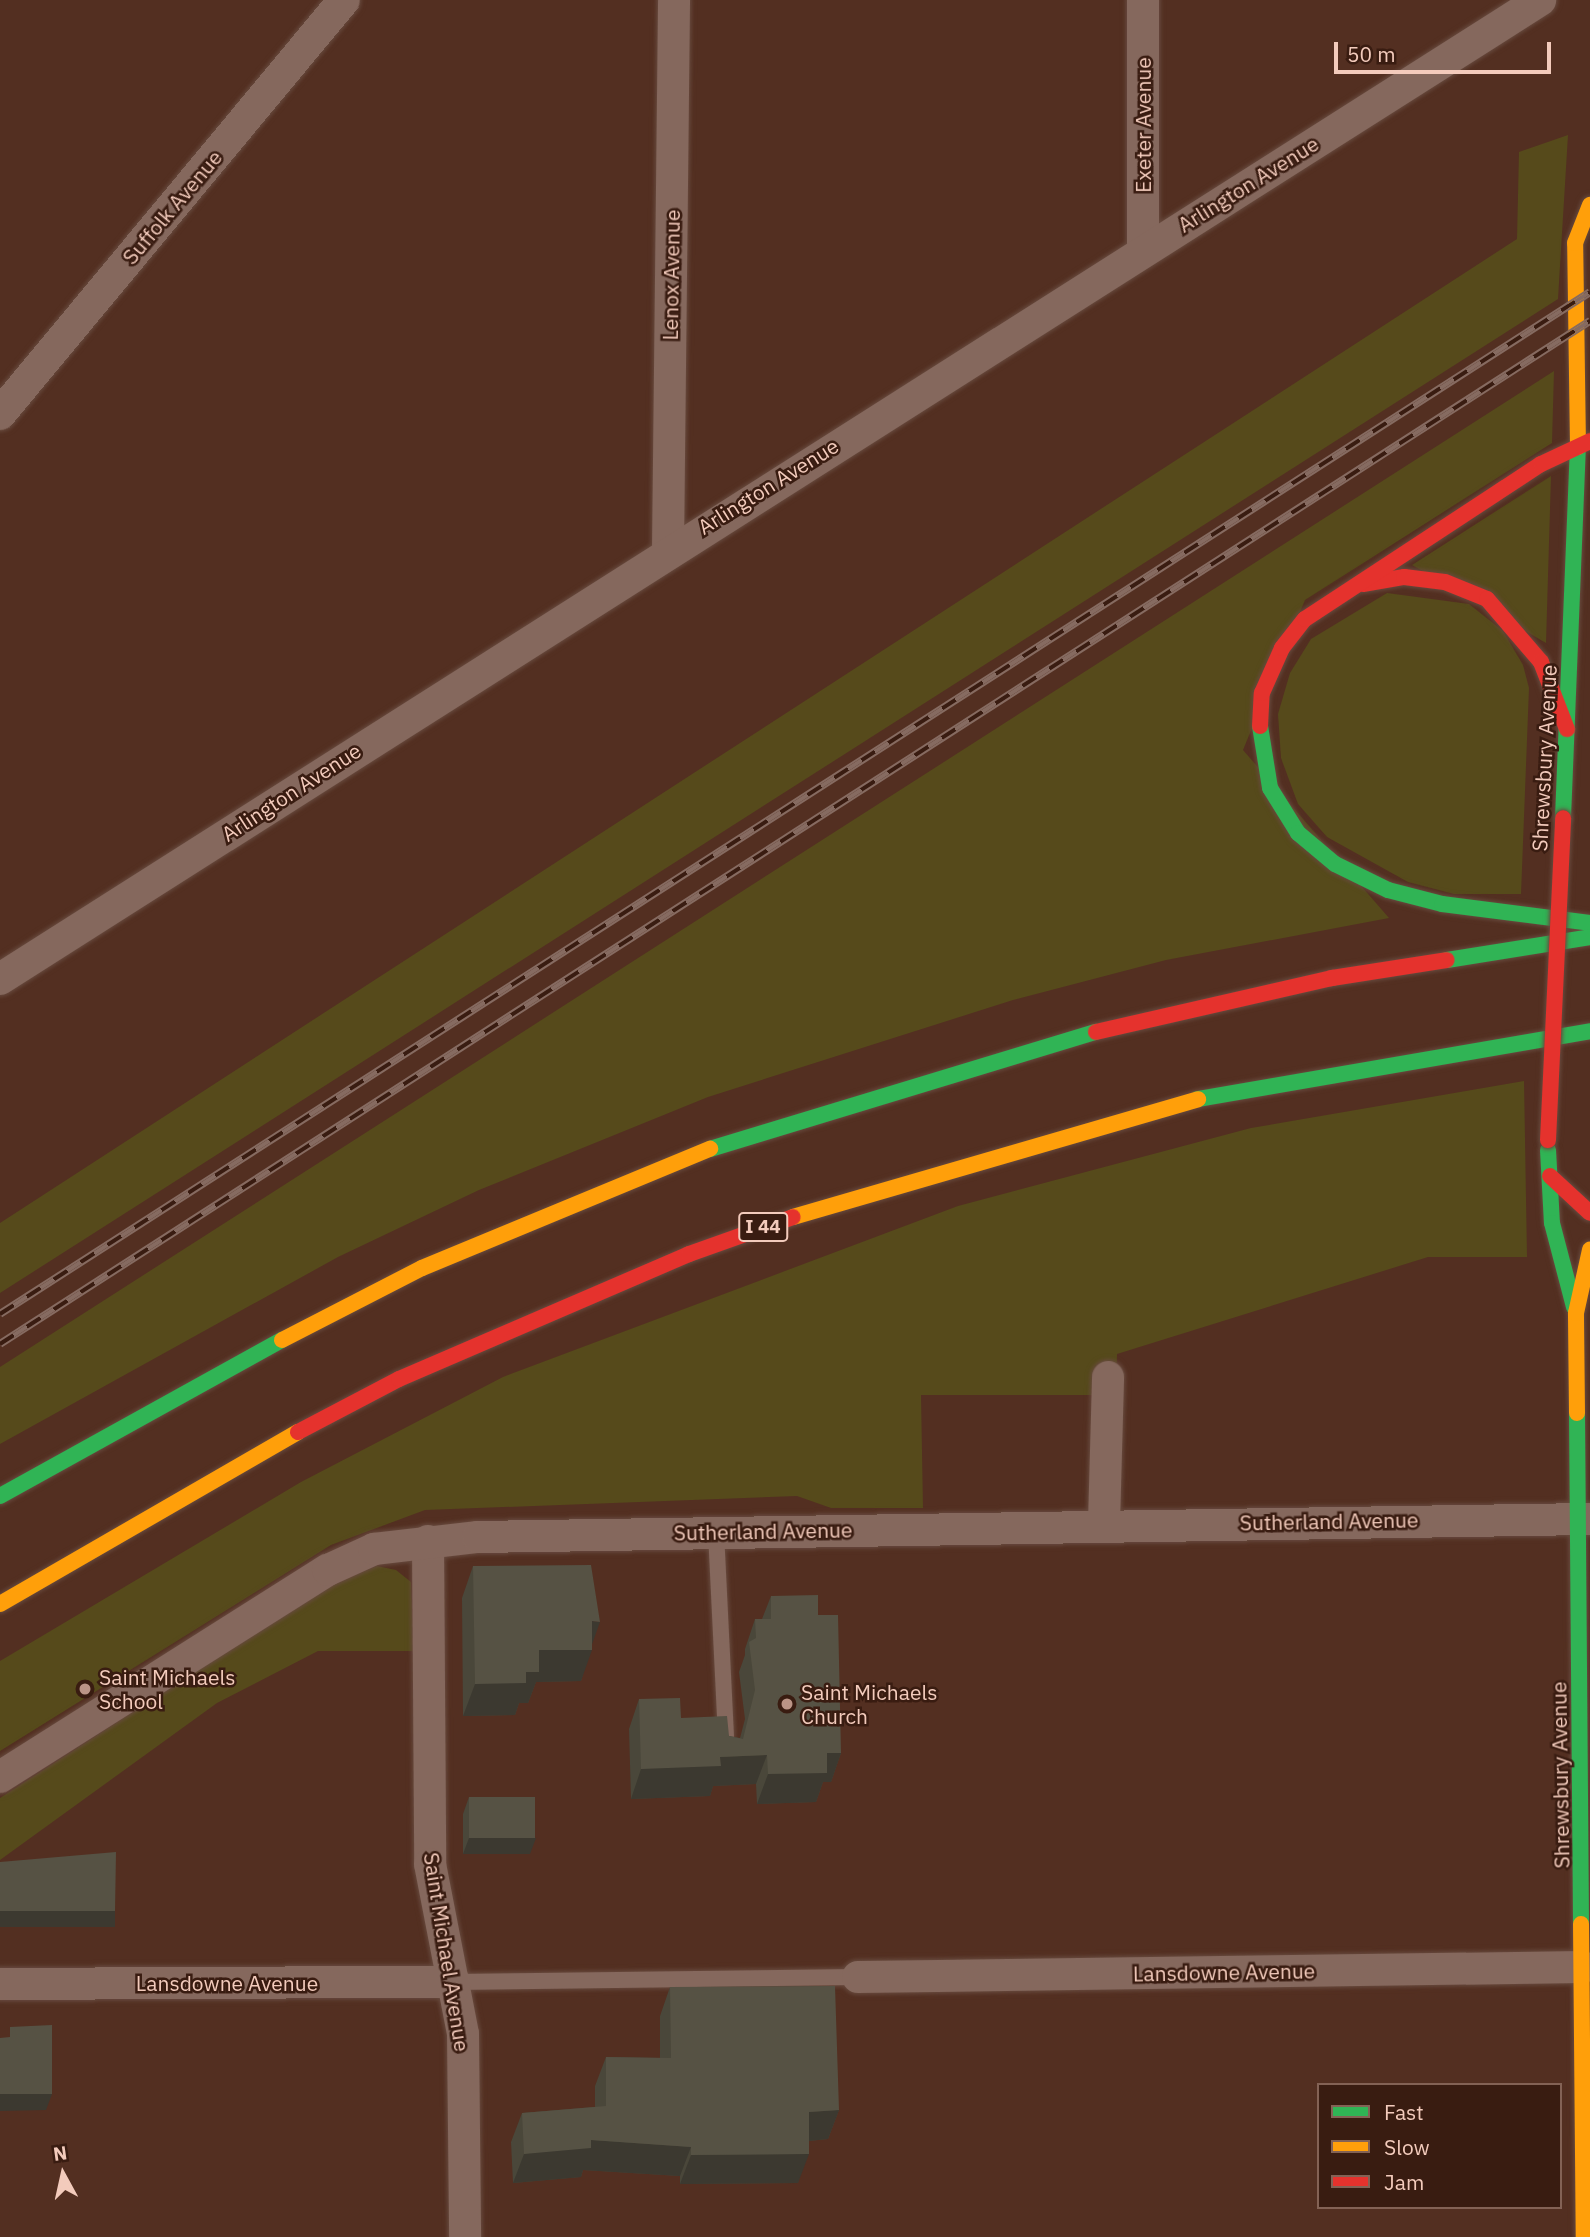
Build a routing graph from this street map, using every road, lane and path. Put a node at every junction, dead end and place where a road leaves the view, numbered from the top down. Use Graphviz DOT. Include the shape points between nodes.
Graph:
graph roads {
  1 [pos="344,0"];
  2 [pos="674,0"];
  3 [pos="1143,0"];
  4 [pos="1540,0"];
  5 [pos="1590,205"];
  6 [pos="1143,250"];
  7 [pos="0,414"];
  8 [pos="1584,444"];
  9 [pos="668,550"];
  10 [pos="1354,585"];
  11 [pos="1567,729"];
  12 [pos="1590,923"];
  13 [pos="1590,937"];
  14 [pos="0,979"];
  15 [pos="1590,1031"];
  16 [pos="1550,1176"];
  17 [pos="1590,1213"];
  18 [pos="1590,1250"];
  19 [pos="1576,1313"];
  20 [pos="1108,1377"];
  21 [pos="0,1496"];
  22 [pos="1584,1519"];
  23 [pos="1104,1523"];
  24 [pos="716,1532"];
  25 [pos="428,1541"];
  26 [pos="0,1604"];
  27 [pos="727,1759"];
  28 [pos="0,1777"];
  29 [pos="1587,1967"];
  30 [pos="858,1977"];
  31 [pos="454,1982"];
  32 [pos="0,1984"];
  33 [pos="465,2237"];
  34 [pos="1584,2237"];
  1 -- 7 [label="street, Suffolk Avenue"];
  2 -- 9 [label="street, Lenox Avenue"];
  3 -- 6 [label="street, Exeter Avenue"];
  4 -- 6 [label="street, Arlington Avenue"];
  5 -- 8 [label="main road, Shrewsbury Avenue" via="1575,243"];
  6 -- 9 [label="street, Arlington Avenue"];
  8 -- 10 [label="main road"];
  8 -- 11 [label="main road, Shrewsbury Avenue"];
  9 -- 14 [label="street, Arlington Avenue"];
  10 -- 11 [label="main road" via="1404,577 1445,582 1487,599 1519,629 1541,662"];
  10 -- 12 [label="main road" via="1305,619 1282,648 1262,693 1259,739 1270,788 1298,833 1335,864 1388,890 1442,904"];
  11 -- 16 [label="main road, Shrewsbury Avenue, bridge"];
  13 -- 21 [label="main road" via="1358,974 1177,1012 1021,1050 716,1147 569,1204 351,1302 140,1413"];
  15 -- 26 [label="main road, I 44" via="1331,1071 1153,1109 817,1208 642,1273 399,1379 258,1452"];
  16 -- 17 [label="main road"];
  16 -- 19 [label="main road, Shrewsbury Avenue" via="1552,1223"];
  18 -- 19 [label="main road, Shrewsbury Avenue"];
  19 -- 22 [label="main road, Shrewsbury Avenue"];
  20 -- 23 [label="street"];
  22 -- 23 [label="street, Sutherland Avenue"];
  22 -- 29 [label="main road, Shrewsbury Avenue"];
  23 -- 24 [label="street, Sutherland Avenue"];
  24 -- 25 [label="street, Sutherland Avenue"];
  24 -- 27 [label="lane"];
  25 -- 28 [label="street, Sutherland Avenue" via="374,1549 328,1570"];
  25 -- 31 [label="street, Saint Michael Avenue" via="430,1864"];
  29 -- 30 [label="street, Lansdowne Avenue"];
  29 -- 34 [label="main road, Shrewsbury Avenue"];
  30 -- 31 [label="lane"];
  31 -- 32 [label="street, Lansdowne Avenue"];
  31 -- 33 [label="street, Saint Michael Avenue" via="463,2034"];
}
